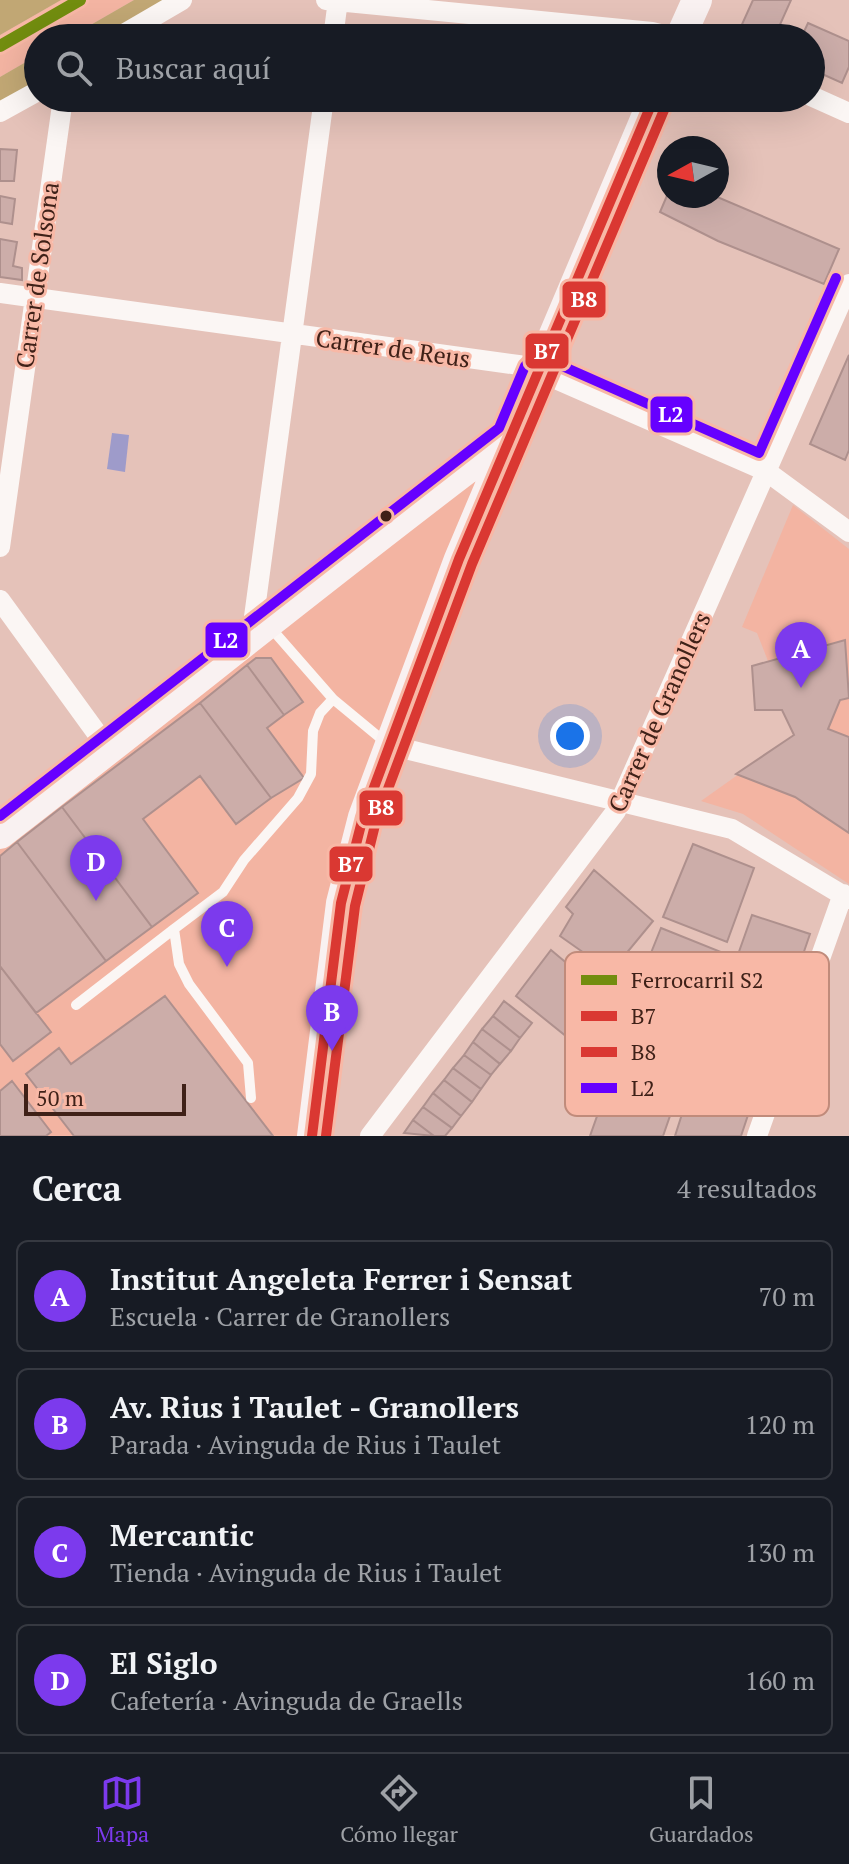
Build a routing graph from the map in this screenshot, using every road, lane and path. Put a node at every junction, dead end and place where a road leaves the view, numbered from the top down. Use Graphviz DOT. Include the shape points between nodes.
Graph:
graph roads {
  1 [pos="182,0"];
  2 [pos="334,0"];
  3 [pos="697,0"];
  4 [pos="141,24"];
  5 [pos="333,24"];
  6 [pos="572,24"];
  7 [pos="685,24"];
  8 [pos="24,99"];
  9 [pos="825,102"];
  10 [pos="0,112"];
  11 [pos="61,112"];
  12 [pos="322,112"];
  13 [pos="648,112"];
  14 [pos="849,113"];
  15 [pos="849,284"];
  16 [pos="0,293"];
  17 [pos="33,297"];
  18 [pos="291,334"];
  19 [pos="538,371"];
  20 [pos="510,437"];
  21 [pos="766,471"];
  22 [pos="849,532"];
  23 [pos="0,547"];
  24 [pos="0,600"];
  25 [pos="260,633"];
  26 [pos="333,699"];
  27 [pos="389,745"];
  28 [pos="109,750"];
  29 [pos="621,801"];
  30 [pos="0,834"];
  31 [pos="846,896"];
  32 [pos="174,929"];
  33 [pos="825,952"];
  34 [pos="76,1005"];
  35 [pos="251,1098"];
  36 [pos="764,1116"];
  37 [pos="312,1136"];
  38 [pos="370,1136"];
  39 [pos="757,1136"];
  1 -- 4 [label="street"];
  2 -- 5 [label="street"];
  2 -- 6 [label="street"];
  3 -- 7 [label="street"];
  8 -- 10 [label="street"];
  9 -- 14 [label="street"];
  11 -- 17 [label="street, Carrer de Solsona"];
  12 -- 18 [label="street"];
  13 -- 19 [label="street"];
  15 -- 21 [label="street, Carrer de Granollers"];
  16 -- 17 [label="street, Carrer de Reus"];
  17 -- 18 [label="street, Carrer de Reus"];
  17 -- 23 [label="street, Carrer de Solsona"];
  18 -- 19 [label="street, Carrer de Reus"];
  18 -- 25 [label="street"];
  19 -- 20 [label="street"];
  19 -- 21 [label="street, Carrer de Reus"];
  20 -- 25 [label="street"];
  20 -- 27 [label="street"];
  21 -- 22 [label="street, Carrer de Reus"];
  21 -- 29 [label="street, Carrer de Granollers"];
  24 -- 28 [label="street"];
  25 -- 26 [label="lane" via="276,631"];
  25 -- 28 [label="street"];
  26 -- 27 [label="lane"];
  26 -- 32 [label="lane" via="313,731 311,774 298,798 223,892"];
  27 -- 29 [label="street"];
  27 -- 37 [label="street" via="350,858 341,903"];
  28 -- 30 [label="street"];
  29 -- 31 [label="street" via="732,829"];
  29 -- 38 [label="street, Carrer de Granollers"];
  31 -- 33 [label="street"];
  32 -- 34 [label="lane"];
  32 -- 35 [label="lane" via="179,964 193,992 248,1063"];
  36 -- 39 [label="street"];
}
